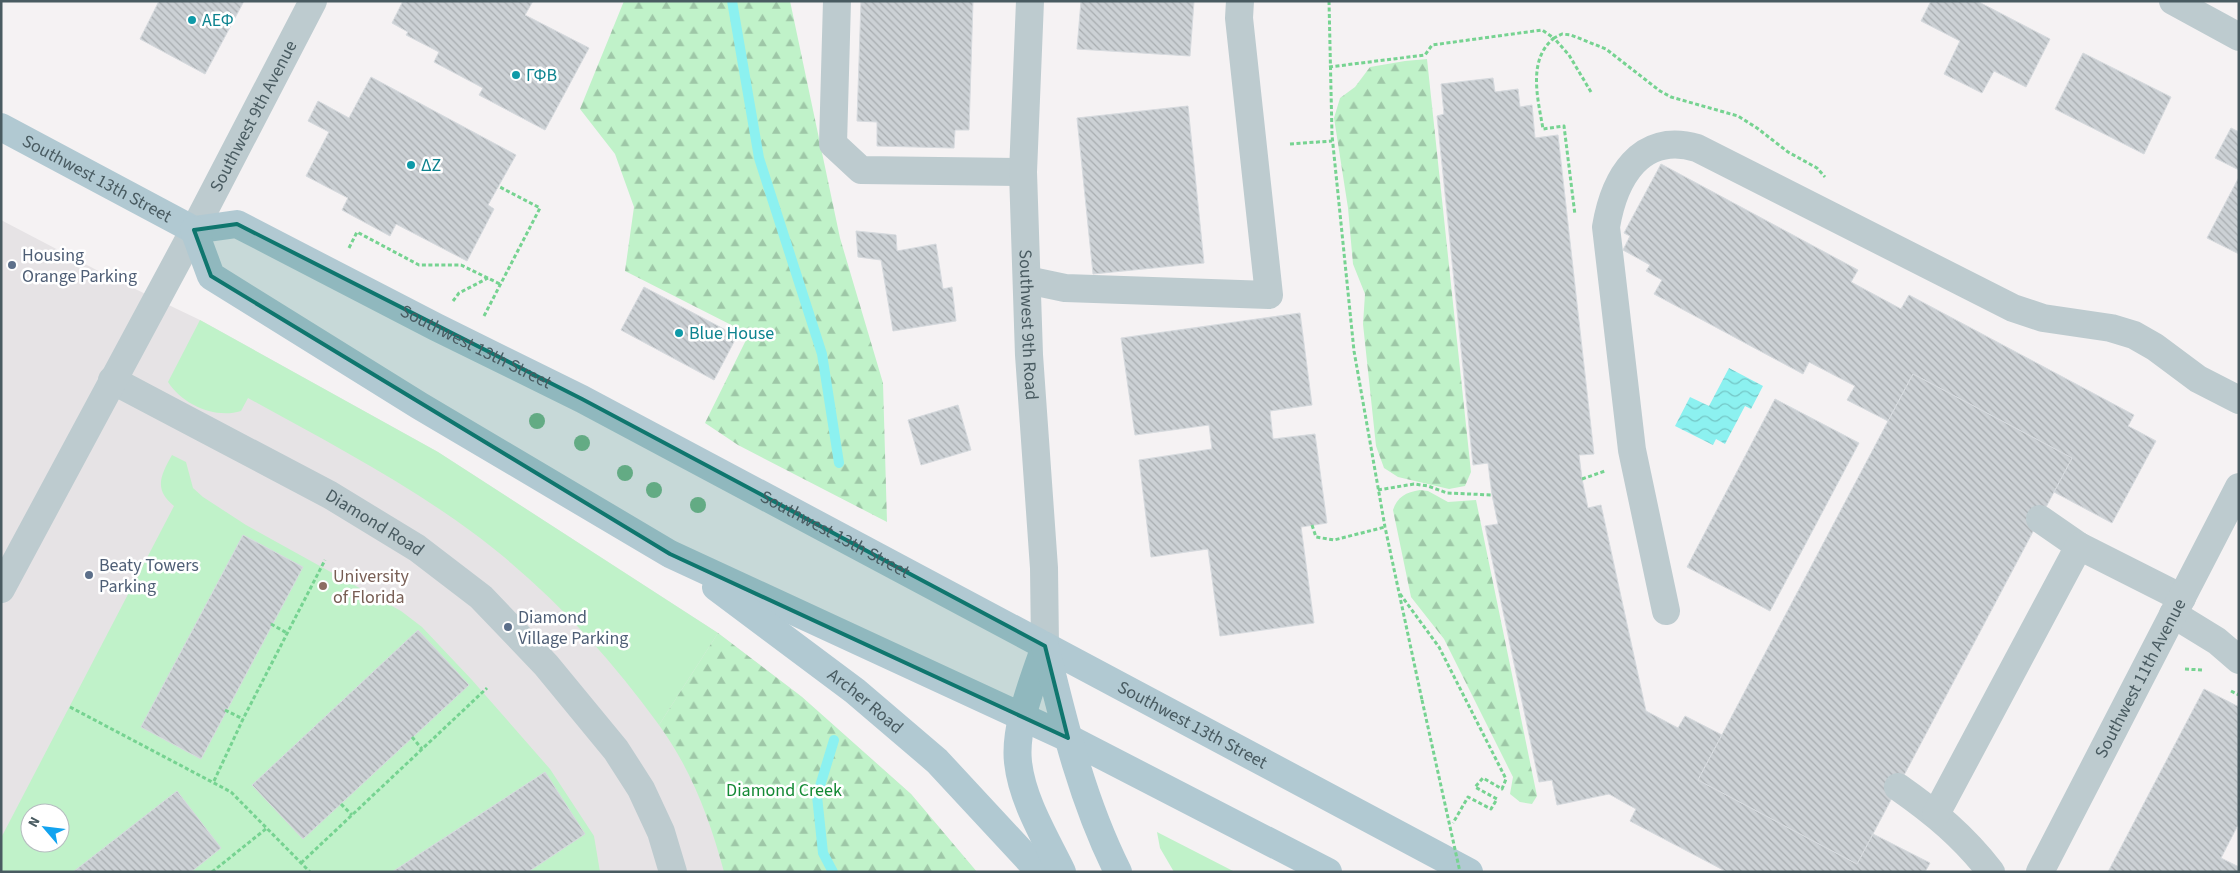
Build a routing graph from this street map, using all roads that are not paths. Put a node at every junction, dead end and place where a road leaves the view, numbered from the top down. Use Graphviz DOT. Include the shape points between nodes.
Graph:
graph roads {
  1 [pos="313,1"];
  2 [pos="836,1"];
  3 [pos="1030,1"];
  4 [pos="1240,1"];
  5 [pos="2173,1"];
  6 [pos="2239,37"];
  7 [pos="1,127"];
  8 [pos="1023,172"];
  9 [pos="194,230"];
  10 [pos="1027,280"];
  11 [pos="112,380"];
  12 [pos="2239,400"];
  13 [pos="2239,487"];
  14 [pos="2040,519"];
  15 [pos="2079,546"];
  16 [pos="670,554"];
  17 [pos="1,589"];
  18 [pos="2177,606"];
  19 [pos="1666,611"];
  20 [pos="1045,646"];
  21 [pos="2239,660"];
  22 [pos="1022,717"];
  23 [pos="1068,738"];
  24 [pos="1898,787"];
  25 [pos="1936,814"];
  26 [pos="673,872"];
  27 [pos="1040,872"];
  28 [pos="1062,872"];
  29 [pos="1118,872"];
  30 [pos="1328,872"];
  31 [pos="1469,872"];
  32 [pos="1991,872"];
  33 [pos="2040,872"];
  1 -- 9 [label="street, Southwest 9th Avenue"];
  2 -- 8 [label="street" via="834,144 861,170"];
  3 -- 8 [label="street, Southwest 9th Road"];
  4 -- 10 [label="street" via="1239,18 1269,295 1065,288"];
  5 -- 6 [label="street"];
  7 -- 9 [label="main road, Southwest 13th Street"];
  8 -- 10 [label="street, Southwest 9th Road"];
  9 -- 11 [label="street"];
  9 -- 16 [label="main road" via="210,276 420,406"];
  9 -- 20 [label="main road, Southwest 13th Street" via="237,224 582,399"];
  10 -- 20 [label="street, Southwest 9th Road" via="1044,568"];
  11 -- 17 [label="street"];
  11 -- 26 [label="street, Diamond Road" via="330,495 417,548 481,597 546,665 616,750 641,790 661,832"];
  12 -- 19 [label="street" via="2198,380 2134,335 2111,328 2043,318 2013,308 1697,148 1683,143 1656,146 1643,153 1624,176 1614,193 1606,227 1632,450"];
  13 -- 18 [label="street, Southwest 11th Avenue"];
  14 -- 15 [label="street"];
  15 -- 18 [label="street"];
  15 -- 25 [label="street"];
  16 -- 22 [label="main road"];
  16 -- 27 [label="main road, Archer Road" via="855,691 937,762"];
  18 -- 21 [label="street"];
  18 -- 33 [label="street, Southwest 11th Avenue"];
  20 -- 22 [label="main road"];
  20 -- 23 [label="main road"];
  20 -- 31 [label="main road, Southwest 13th Street"];
  22 -- 23 [label="main road"];
  22 -- 28 [label="main road" via="1018,762 1028,802"];
  23 -- 29 [label="main road" via="1103,842"];
  23 -- 30 [label="main road"];
  24 -- 25 [label="street"];
  25 -- 32 [label="street" via="1972,848"];
}
